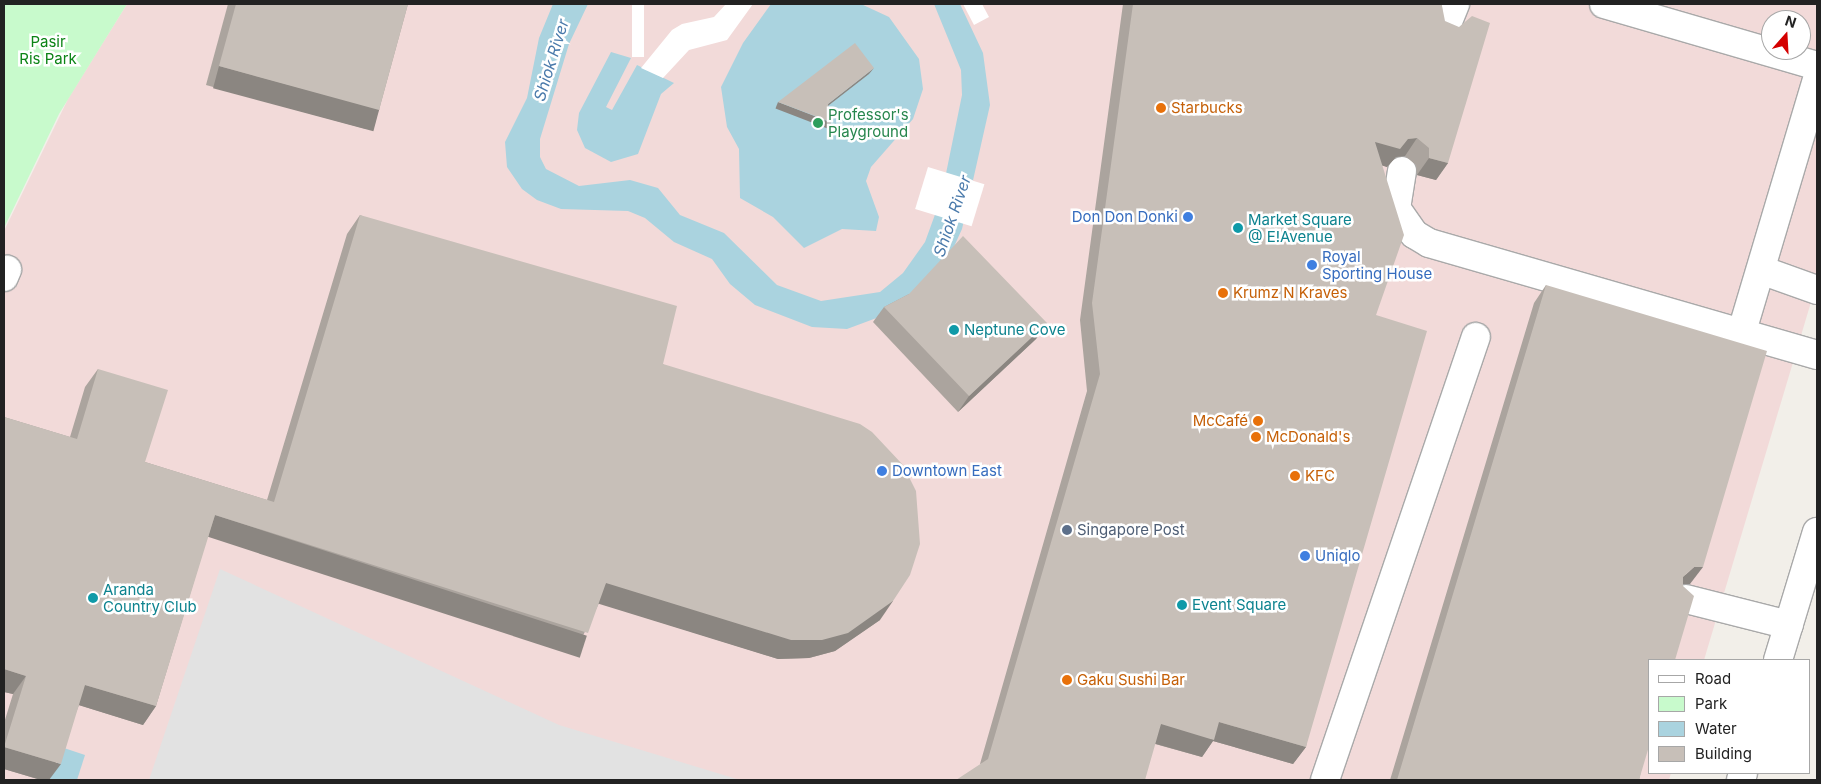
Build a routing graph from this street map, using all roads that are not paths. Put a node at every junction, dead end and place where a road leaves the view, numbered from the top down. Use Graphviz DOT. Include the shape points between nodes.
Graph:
graph roads {
  1 [pos="1455,4"];
  2 [pos="1604,4"];
  3 [pos="1445,29"];
  4 [pos="1817,66"];
  5 [pos="1817,79"];
  6 [pos="1402,171"];
  7 [pos="1761,270"];
  8 [pos="1817,290"];
  9 [pos="1742,331"];
  10 [pos="1476,337"];
  11 [pos="1817,355"];
  12 [pos="1817,532"];
  13 [pos="1686,599"];
  14 [pos="1789,625"];
  15 [pos="1778,659"];
  16 [pos="1325,780"];
  1 -- 3 [label="street"];
  2 -- 4 [label="street"];
  5 -- 7 [label="street"];
  6 -- 9 [label="street" via="1396,208 1414,234 1429,243"];
  7 -- 8 [label="street"];
  7 -- 9 [label="street"];
  9 -- 11 [label="street"];
  10 -- 16 [label="street"];
  12 -- 14 [label="street"];
  13 -- 14 [label="street"];
  14 -- 15 [label="street"];
}
